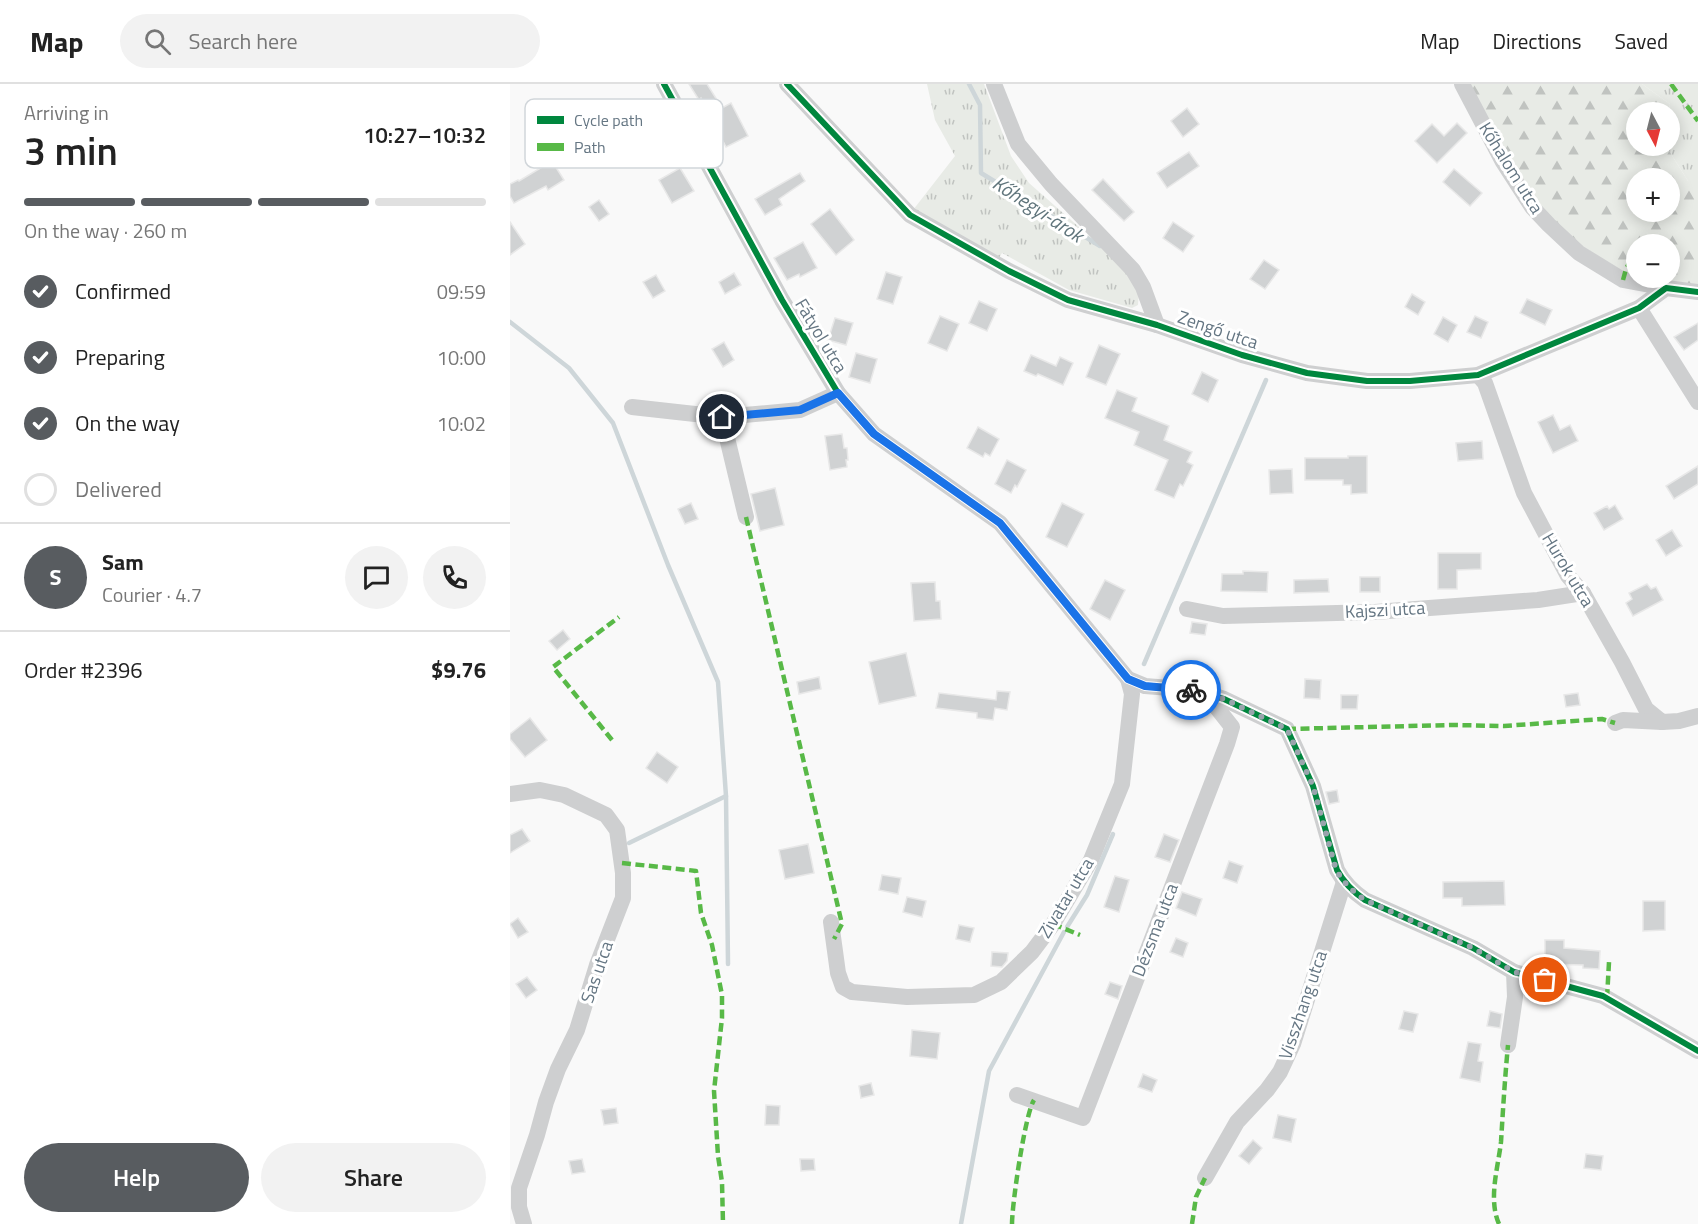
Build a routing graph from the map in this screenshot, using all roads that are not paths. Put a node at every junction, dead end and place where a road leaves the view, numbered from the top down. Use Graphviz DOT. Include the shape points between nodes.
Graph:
graph roads {
  1 [pos="664,84"];
  2 [pos="787,84"];
  3 [pos="994,84"];
  4 [pos="1462,84"];
  5 [pos="672,99"];
  6 [pos="710,168"];
  7 [pos="1626,281"];
  8 [pos="1666,288"];
  9 [pos="1698,292"];
  10 [pos="1639,308"];
  11 [pos="1157,325"];
  12 [pos="1478,375"];
  13 [pos="838,393"];
  14 [pos="1698,402"];
  15 [pos="632,407"];
  16 [pos="722,417"];
  17 [pos="746,517"];
  18 [pos="1583,593"];
  19 [pos="1187,609"];
  20 [pos="1128,679"];
  21 [pos="1195,690"];
  22 [pos="1698,716"];
  23 [pos="1662,722"];
  24 [pos="1616,723"];
  25 [pos="510,794"];
  26 [pos="1344,882"];
  27 [pos="831,922"];
  28 [pos="1514,972"];
  29 [pos="1508,1045"];
  30 [pos="1698,1051"];
  31 [pos="1017,1095"];
  32 [pos="1205,1178"];
  33 [pos="515,1189"];
  34 [pos="524,1224"];
  1 -- 5 [label="street, Fátyol utca"];
  2 -- 11 [label="street, Zengő utca" via="910,215 1068,300"];
  3 -- 11 [label="street" via="1018,144 1133,270"];
  4 -- 7 [label="street, Kőhalom utca" via="1532,207 1579,253"];
  6 -- 13 [label="street, Fátyol utca"];
  8 -- 9 [label="street"];
  8 -- 10 [label="street, Zengő utca"];
  10 -- 12 [label="street, Zengő utca"];
  10 -- 14 [label="street"];
  11 -- 12 [label="street, Zengő utca" via="1307,373 1367,381"];
  12 -- 18 [label="street, Hurok utca" via="1485,383 1524,492 1568,576"];
  13 -- 16 [label="street" via="800,410"];
  13 -- 20 [label="street, Fátyol utca" via="874,434 1000,523"];
  15 -- 16 [label="street"];
  16 -- 17 [label="street"];
  18 -- 19 [label="street, Kajszi utca" via="1375,612 1223,615"];
  18 -- 23 [label="street, Hurok utca" via="1646,709"];
  20 -- 21 [label="street" via="1145,686"];
  20 -- 27 [label="street, Zivatar utca" via="1132,694 1122,784 1090,860 1053,924 1032,952 1000,982 974,995 907,997 852,992 843,987 838,973"];
  21 -- 26 [label="street" via="1224,699 1287,729 1313,786 1332,857"];
  21 -- 31 [label="street, Dézsma utca" via="1232,727 1083,1118"];
  22 -- 23 [label="street"];
  23 -- 24 [label="street"];
  25 -- 33 [label="street, Sas utca" via="540,790 564,795 606,815 617,830 623,873 623,898 578,1030 558,1070"];
  26 -- 28 [label="street" via="1365,900 1473,948"];
  26 -- 32 [label="street, Visszhang utca" via="1289,1053 1267,1090 1237,1122"];
  28 -- 29 [label="street" via="1515,997"];
  28 -- 30 [label="street" via="1603,996"];
  33 -- 34 [label="street, Sas utca"];
}
